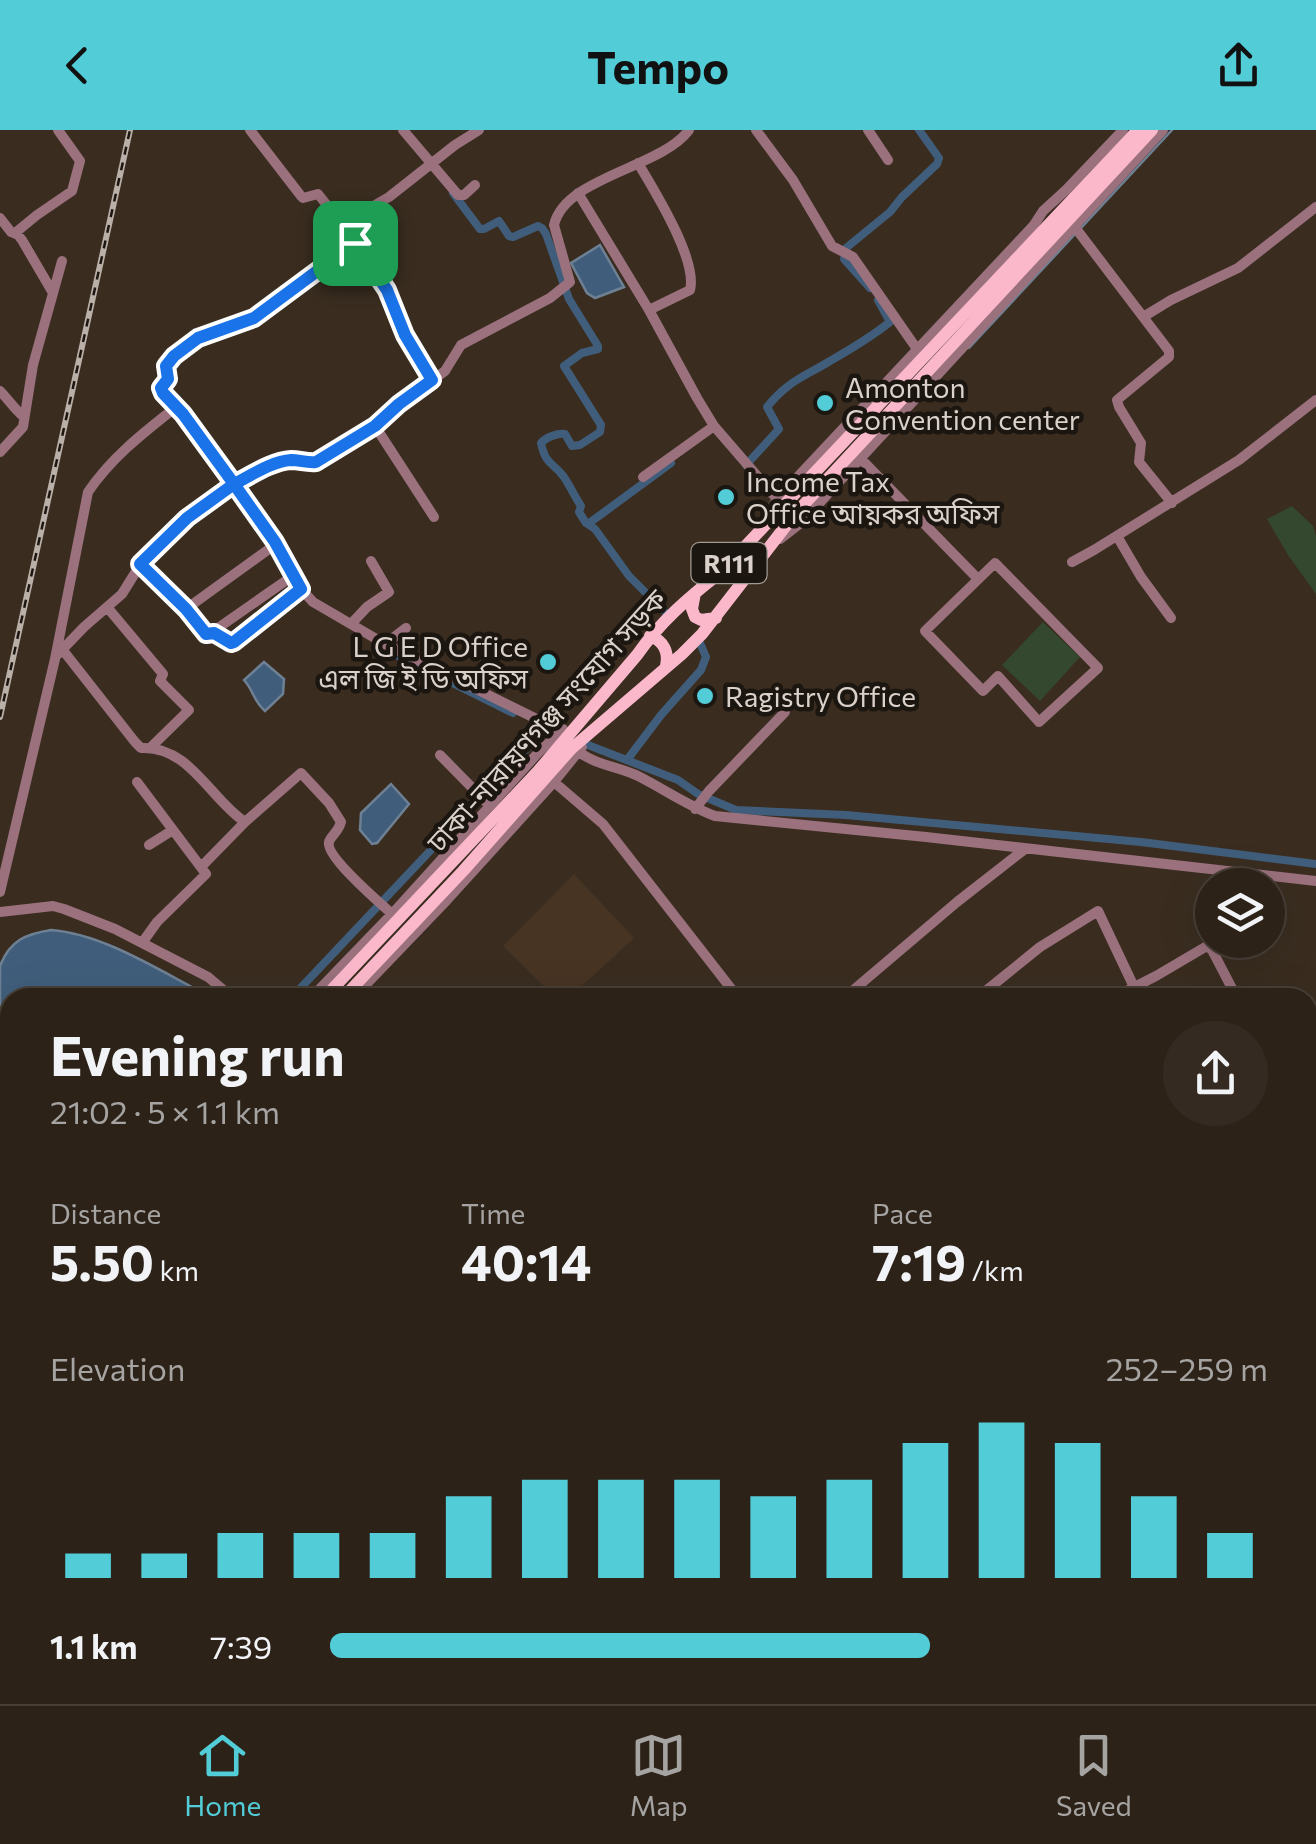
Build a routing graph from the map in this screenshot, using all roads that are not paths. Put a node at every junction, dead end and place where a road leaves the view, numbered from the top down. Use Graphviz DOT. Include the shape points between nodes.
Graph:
graph roads {
  1 [pos="58,130"];
  2 [pos="250,130"];
  3 [pos="404,130"];
  4 [pos="479,130"];
  5 [pos="689,130"];
  6 [pos="756,130"];
  7 [pos="868,130"];
  8 [pos="1123,130"];
  9 [pos="1138,130"];
  10 [pos="1152,130"];
  11 [pos="1163,130"];
  12 [pos="888,160"];
  13 [pos="432,164"];
  14 [pos="638,164"];
  15 [pos="475,185"];
  16 [pos="578,193"];
  17 [pos="1316,207"];
  18 [pos="0,218"];
  19 [pos="342,224"];
  20 [pos="1074,226"];
  21 [pos="15,233"];
  22 [pos="355,243"];
  23 [pos="62,261"];
  24 [pos="52,293"];
  25 [pos="649,310"];
  26 [pos="1143,317"];
  27 [pos="920,353"];
  28 [pos="432,380"];
  29 [pos="0,391"];
  30 [pos="1316,400"];
  31 [pos="176,407"];
  32 [pos="24,417"];
  33 [pos="375,426"];
  34 [pos="714,426"];
  35 [pos="0,452"];
  36 [pos="861,459"];
  37 [pos="644,477"];
  38 [pos="234,484"];
  39 [pos="777,499"];
  40 [pos="1172,503"];
  41 [pos="434,517"];
  42 [pos="754,536"];
  43 [pos="1117,536"];
  44 [pos="276,544"];
  45 [pos="767,549"];
  46 [pos="370,562"];
  47 [pos="1072,562"];
  48 [pos="140,564"];
  49 [pos="294,575"];
  50 [pos="978,578"];
  51 [pos="301,589"];
  52 [pos="695,592"];
  53 [pos="108,607"];
  54 [pos="186,609"];
  55 [pos="716,618"];
  56 [pos="1170,618"];
  57 [pos="351,624"];
  58 [pos="406,628"];
  59 [pos="214,633"];
  60 [pos="650,636"];
  61 [pos="386,644"];
  62 [pos="58,654"];
  63 [pos="666,666"];
  64 [pos="785,712"];
  65 [pos="588,724"];
  66 [pos="560,731"];
  67 [pos="150,748"];
  68 [pos="579,752"];
  69 [pos="440,755"];
  70 [pos="137,782"];
  71 [pos="554,782"];
  72 [pos="488,804"];
  73 [pos="696,808"];
  74 [pos="245,822"];
  75 [pos="173,830"];
  76 [pos="149,844"];
  77 [pos="1026,848"];
  78 [pos="4,849"];
  79 [pos="202,866"];
  80 [pos="1316,881"];
  81 [pos="0,892"];
  82 [pos="389,911"];
  83 [pos="0,912"];
  84 [pos="142,943"];
  85 [pos="1134,987"];
  86 [pos="222,988"];
  87 [pos="319,988"];
  88 [pos="333,988"];
  89 [pos="353,988"];
  90 [pos="366,988"];
  91 [pos="731,988"];
  92 [pos="856,988"];
  93 [pos="989,988"];
  94 [pos="1232,988"];
  1 -- 21 [label="street" via="80,161 73,189"];
  2 -- 19 [label="street" via="301,196 318,194"];
  3 -- 13 [label="street"];
  4 -- 13 [label="street"];
  5 -- 14 [label="street"];
  6 -- 27 [label="street" via="832,246 845,253"];
  7 -- 12 [label="street"];
  8 -- 27 [label="street"];
  9 -- 27 [label="main road, ঢাকা-নারায়ণগঞ্জ সংযোগ সড়ক / R111"];
  10 -- 45 [label="main road, ঢাকা-নারায়ণগঞ্জ সংযোগ সড়ক / R111"];
  11 -- 20 [label="street"];
  13 -- 15 [label="street" via="461,196"];
  13 -- 19 [label="street"];
  14 -- 16 [label="street"];
  14 -- 25 [label="street" via="666,208 692,282 690,290"];
  16 -- 25 [label="street"];
  16 -- 28 [label="street" via="555,220 570,282 461,345"];
  17 -- 26 [label="street" via="1238,268"];
  18 -- 21 [label="street"];
  19 -- 22 [label="street"];
  20 -- 26 [label="street"];
  20 -- 36 [label="street"];
  21 -- 24 [label="street"];
  22 -- 28 [label="street"];
  22 -- 31 [label="street" via="254,318 198,338 174,356 161,388"];
  23 -- 24 [label="street"];
  24 -- 32 [label="street"];
  25 -- 34 [label="street"];
  26 -- 40 [label="street" via="1169,356 1118,407 1141,443 1139,462"];
  27 -- 39 [label="street"];
  27 -- 42 [label="main road, ঢাকা-নারায়ণগঞ্জ সংযোগ সড়ক / R111"];
  28 -- 33 [label="street"];
  29 -- 32 [label="street"];
  30 -- 40 [label="street"];
  31 -- 38 [label="street"];
  31 -- 62 [label="street" via="124,449 88,492"];
  32 -- 35 [label="street"];
  33 -- 38 [label="street" via="313,464 282,462"];
  33 -- 41 [label="street"];
  34 -- 37 [label="street"];
  34 -- 39 [label="street"];
  36 -- 45 [label="street"];
  36 -- 50 [label="street"];
  38 -- 44 [label="street"];
  38 -- 48 [label="street"];
  39 -- 42 [label="street"];
  40 -- 43 [label="street"];
  42 -- 52 [label="main road, ঢাকা-নারায়ণগঞ্জ সংযোগ সড়ক / R111"];
  43 -- 47 [label="street"];
  43 -- 56 [label="street"];
  44 -- 49 [label="street"];
  44 -- 54 [label="street"];
  45 -- 55 [label="main road, ঢাকা-নারায়ণগঞ্জ সংযোগ সড়ক / R111"];
  46 -- 57 [label="street" via="390,592"];
  48 -- 53 [label="street"];
  48 -- 54 [label="street"];
  49 -- 51 [label="street"];
  49 -- 59 [label="street"];
  50 -- 50 [label="street" via="925,631 983,690 998,676 1039,722 1098,668 995,563"];
  51 -- 57 [label="street"];
  51 -- 59 [label="street" via="234,642"];
  52 -- 55 [label="main road" via="696,618"];
  52 -- 60 [label="main road, ঢাকা-নারায়ণগঞ্জ সংযোগ সড়ক / R111"];
  53 -- 62 [label="street"];
  53 -- 67 [label="street" via="189,710"];
  54 -- 59 [label="street" via="206,634"];
  55 -- 63 [label="main road, ঢাকা-নারায়ণগঞ্জ সংযোগ সড়ক / R111"];
  57 -- 61 [label="street"];
  58 -- 61 [label="street"];
  60 -- 63 [label="main road" via="665,648"];
  60 -- 65 [label="main road, ঢাকা-নারায়ণগঞ্জ সংযোগ সড়ক / R111"];
  61 -- 66 [label="street"];
  62 -- 67 [label="street" via="134,742"];
  62 -- 78 [label="street"];
  63 -- 65 [label="main road, ঢাকা-নারায়ণগঞ্জ সংযোগ সড়ক / R111"];
  64 -- 73 [label="street"];
  65 -- 66 [label="street"];
  65 -- 68 [label="street"];
  65 -- 88 [label="main road, ঢাকা-নারায়ণগঞ্জ সংযোগ সড়ক / R111"];
  65 -- 89 [label="main road, ঢাকা-নারায়ণগঞ্জ সংযোগ সড়ক / R111"];
  66 -- 72 [label="street"];
  67 -- 74 [label="street" via="178,758"];
  68 -- 71 [label="street"];
  68 -- 73 [label="street"];
  69 -- 72 [label="street"];
  70 -- 75 [label="street"];
  71 -- 90 [label="street"];
  71 -- 91 [label="street" via="603,824"];
  72 -- 82 [label="street"];
  73 -- 77 [label="street" via="743,820"];
  74 -- 79 [label="street"];
  74 -- 82 [label="street" via="298,775 305,776 341,822 328,847"];
  75 -- 76 [label="street"];
  75 -- 79 [label="street"];
  77 -- 80 [label="street"];
  77 -- 92 [label="street"];
  78 -- 81 [label="street"];
  79 -- 84 [label="street" via="205,876"];
  82 -- 87 [label="street"];
  83 -- 84 [label="street" via="54,906"];
  84 -- 86 [label="street"];
  85 -- 93 [label="street" via="1098,911"];
  85 -- 94 [label="street" via="1207,946"];
}
